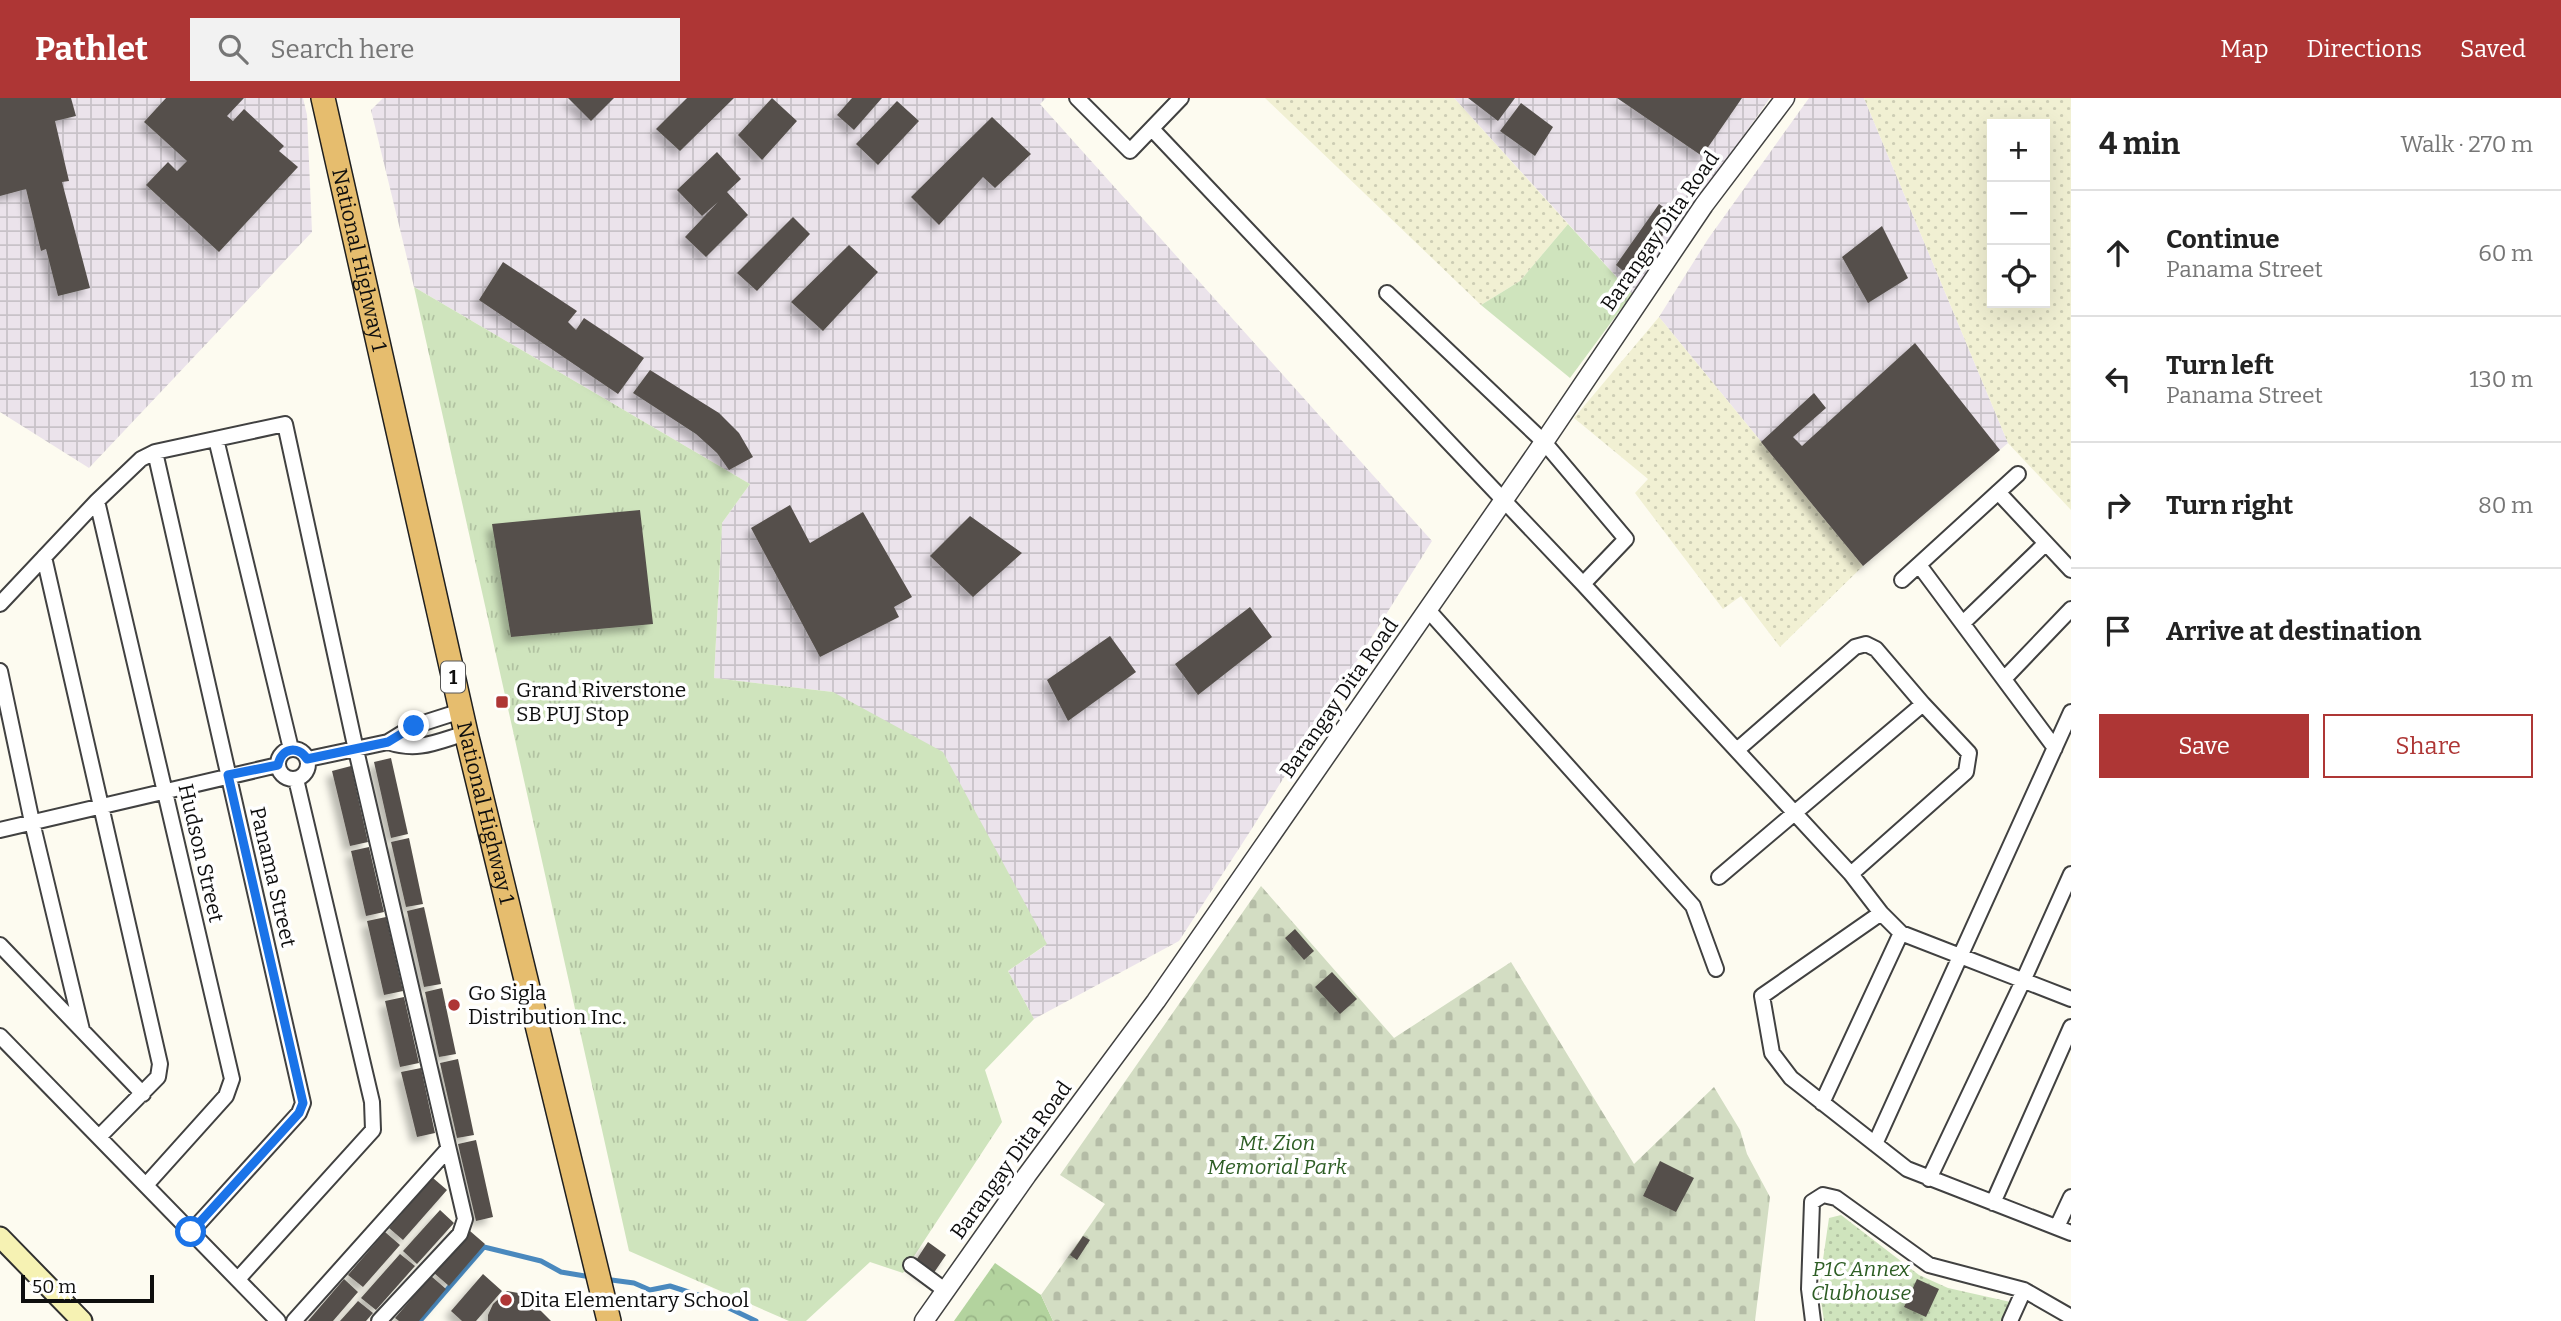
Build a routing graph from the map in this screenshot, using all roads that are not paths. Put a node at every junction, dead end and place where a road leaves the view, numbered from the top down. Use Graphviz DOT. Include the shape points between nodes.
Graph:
graph roads {
  1 [pos="323,98"];
  2 [pos="1077,98"];
  3 [pos="1181,98"];
  4 [pos="1785,98"];
  5 [pos="1152,129"];
  6 [pos="1387,293"];
  7 [pos="216,439"];
  8 [pos="1544,442"];
  9 [pos="155,452"];
  10 [pos="2018,474"];
  11 [pos="1998,492"];
  12 [pos="1503,500"];
  13 [pos="97,501"];
  14 [pos="2045,544"];
  15 [pos="44,557"];
  16 [pos="1919,565"];
  17 [pos="2071,570"];
  18 [pos="1902,580"];
  19 [pos="1583,584"];
  20 [pos="0,604"];
  21 [pos="2071,609"];
  22 [pos="1428,610"];
  23 [pos="1963,623"];
  24 [pos="0,671"];
  25 [pos="2004,679"];
  26 [pos="3,697"];
  27 [pos="1923,704"];
  28 [pos="2071,712"];
  29 [pos="463,722"];
  30 [pos="388,742"];
  31 [pos="2055,748"];
  32 [pos="291,749"];
  33 [pos="356,750"];
  34 [pos="1737,750"];
  35 [pos="307,759"];
  36 [pos="278,765"];
  37 [pos="228,775"];
  38 [pos="296,779"];
  39 [pos="165,792"];
  40 [pos="101,807"];
  41 [pos="1794,815"];
  42 [pos="33,822"];
  43 [pos="0,830"];
  44 [pos="1852,874"];
  45 [pos="2071,874"];
  46 [pos="1719,877"];
  47 [pos="1881,913"];
  48 [pos="1901,933"];
  49 [pos="0,945"];
  50 [pos="1961,956"];
  51 [pos="1716,969"];
  52 [pos="2023,981"];
  53 [pos="2071,999"];
  54 [pos="2071,1027"];
  55 [pos="82,1030"];
  56 [pos="0,1036"];
  57 [pos="143,1094"];
  58 [pos="1822,1103"];
  59 [pos="99,1137"];
  60 [pos="1875,1144"];
  61 [pos="448,1149"];
  62 [pos="1929,1179"];
  63 [pos="146,1185"];
  64 [pos="2071,1197"];
  65 [pos="1993,1203"];
  66 [pos="2064,1230"];
  67 [pos="191,1232"];
  68 [pos="0,1237"];
  69 [pos="911,1265"];
  70 [pos="238,1279"];
  71 [pos="2024,1290"];
  72 [pos="946,1291"];
  73 [pos="608,1315"];
  74 [pos="2071,1317"];
  75 [pos="82,1321"];
  76 [pos="278,1321"];
  77 [pos="294,1321"];
  78 [pos="379,1321"];
  79 [pos="924,1321"];
  80 [pos="1813,1321"];
  81 [pos="2010,1321"];
  1 -- 29 [label="highway, National Highway 1 / 1"];
  2 -- 5 [label="street" via="1130,152"];
  3 -- 5 [label="street"];
  4 -- 8 [label="street, Barangay Dita Road" via="1704,205"];
  5 -- 12 [label="street"];
  6 -- 8 [label="street"];
  7 -- 9 [label="street"];
  7 -- 32 [label="street"];
  7 -- 33 [label="street" via="285,424"];
  8 -- 12 [label="street, Barangay Dita Road"];
  8 -- 19 [label="street" via="1626,539"];
  9 -- 13 [label="street" via="141,459"];
  9 -- 37 [label="street, Panama Street"];
  10 -- 11 [label="street"];
  11 -- 14 [label="street"];
  11 -- 16 [label="street"];
  12 -- 19 [label="street"];
  12 -- 22 [label="street, Barangay Dita Road"];
  13 -- 15 [label="street"];
  13 -- 39 [label="street, Hudson Street"];
  14 -- 17 [label="street"];
  14 -- 23 [label="street"];
  15 -- 20 [label="street"];
  15 -- 40 [label="street"];
  16 -- 18 [label="street"];
  16 -- 23 [label="street"];
  19 -- 34 [label="street"];
  21 -- 25 [label="street"];
  22 -- 51 [label="street" via="1693,905"];
  22 -- 72 [label="street, Barangay Dita Road" via="1156,1001"];
  23 -- 25 [label="street"];
  24 -- 26 [label="street"];
  25 -- 31 [label="street"];
  26 -- 42 [label="street"];
  27 -- 34 [label="street" via="1876,649 1866,644 1855,647"];
  27 -- 41 [label="street"];
  27 -- 44 [label="street" via="1969,753 1966,772"];
  28 -- 31 [label="street"];
  29 -- 30 [label="street" via="414,726"];
  29 -- 30 [label="street" via="418,747"];
  29 -- 73 [label="highway, National Highway 1 / 1"];
  30 -- 33 [label="street"];
  31 -- 50 [label="street"];
  32 -- 35 [label="street"];
  32 -- 36 [label="street" via="279,757"];
  33 -- 35 [label="street"];
  33 -- 61 [label="street"];
  34 -- 41 [label="street"];
  35 -- 38 [label="street" via="308,768"];
  36 -- 37 [label="street"];
  36 -- 38 [label="street" via="287,778"];
  37 -- 39 [label="street"];
  37 -- 67 [label="street, Panama Street" via="303,1103 299,1113"];
  38 -- 70 [label="street" via="372,1102 373,1130"];
  39 -- 40 [label="street"];
  39 -- 63 [label="street, Hudson Street" via="232,1079 226,1096"];
  40 -- 42 [label="street"];
  40 -- 57 [label="street" via="160,1064 158,1077"];
  41 -- 44 [label="street"];
  41 -- 46 [label="street"];
  42 -- 43 [label="street"];
  42 -- 55 [label="street"];
  44 -- 47 [label="street"];
  45 -- 52 [label="street"];
  47 -- 48 [label="street"];
  47 -- 58 [label="street" via="1762,996 1772,1053 1791,1078"];
  48 -- 50 [label="street"];
  48 -- 58 [label="street"];
  49 -- 55 [label="street"];
  50 -- 52 [label="street"];
  50 -- 60 [label="street"];
  52 -- 53 [label="street"];
  52 -- 62 [label="street"];
  54 -- 65 [label="street"];
  55 -- 57 [label="street"];
  56 -- 59 [label="street"];
  57 -- 59 [label="street"];
  58 -- 60 [label="street"];
  59 -- 63 [label="street"];
  60 -- 62 [label="street"];
  61 -- 77 [label="street"];
  61 -- 78 [label="street" via="465,1219 460,1234"];
  62 -- 65 [label="street"];
  63 -- 67 [label="street"];
  64 -- 66 [label="street"];
  65 -- 66 [label="street"];
  67 -- 70 [label="street"];
  68 -- 75 [label="main road"];
  69 -- 72 [label="street"];
  70 -- 76 [label="street"];
  71 -- 74 [label="street"];
  71 -- 80 [label="street" via="1929,1265 1836,1198 1823,1195 1812,1202 1808,1289"];
  71 -- 81 [label="street"];
  72 -- 79 [label="street, Barangay Dita Road"];
}
